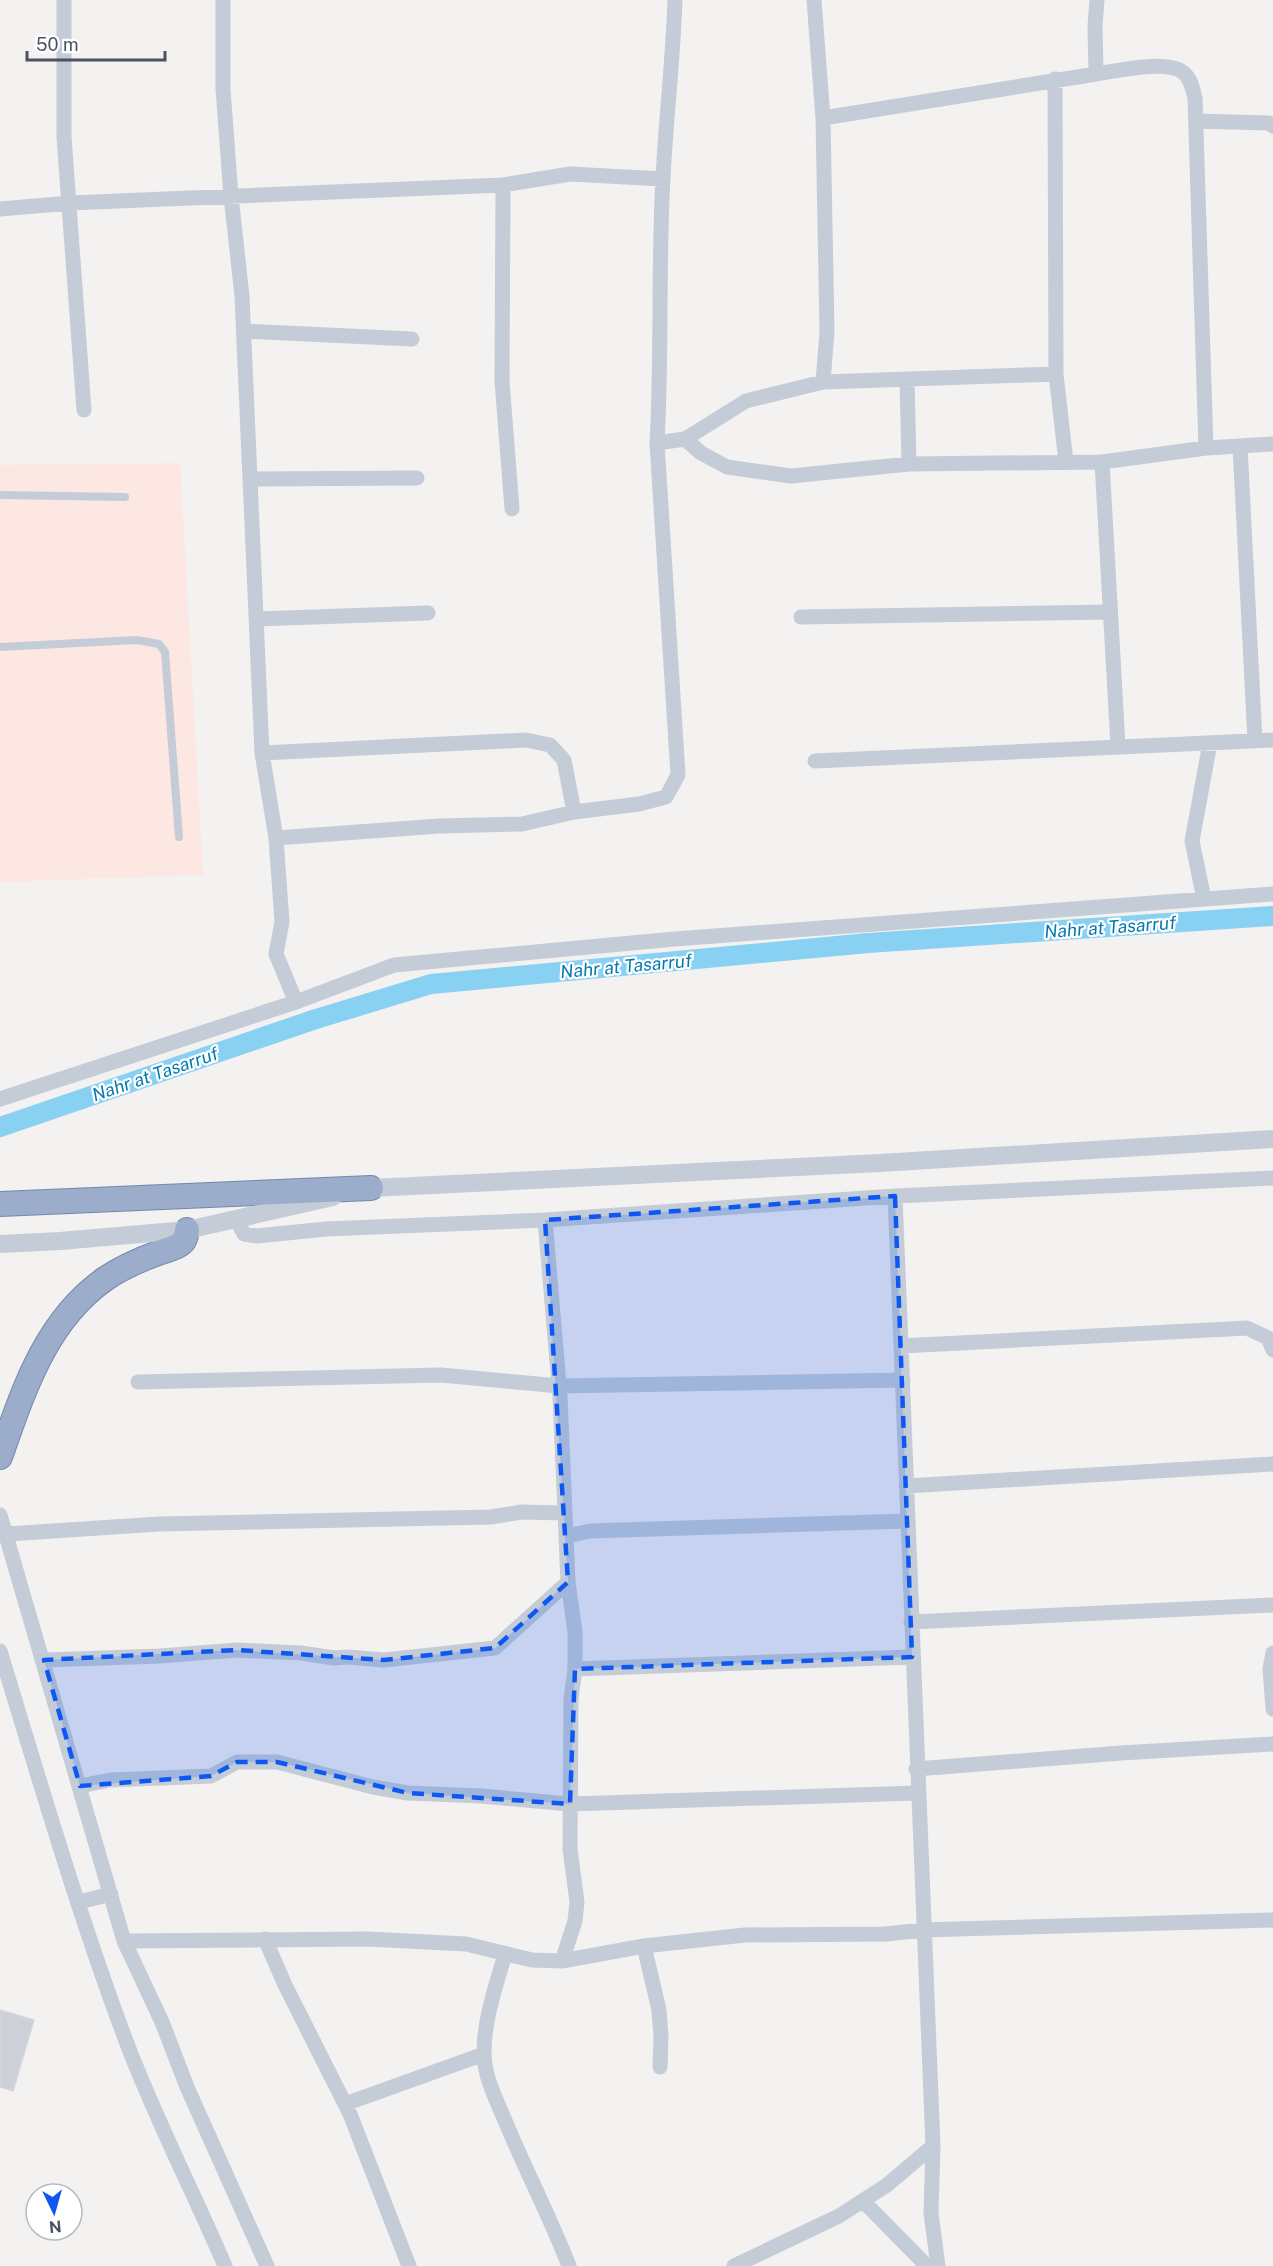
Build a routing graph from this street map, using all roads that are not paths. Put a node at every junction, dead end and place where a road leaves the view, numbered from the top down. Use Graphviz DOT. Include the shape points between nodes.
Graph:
graph roads {
  1 [pos="64,0"];
  2 [pos="223,0"];
  3 [pos="675,0"];
  4 [pos="814,0"];
  5 [pos="1097,0"];
  6 [pos="1096,74"];
  7 [pos="1055,80"];
  8 [pos="823,118"];
  9 [pos="1196,121"];
  10 [pos="1273,126"];
  11 [pos="663,179"];
  12 [pos="503,185"];
  13 [pos="231,196"];
  14 [pos="70,203"];
  15 [pos="0,208"];
  16 [pos="244,331"];
  17 [pos="412,339"];
  18 [pos="1056,374"];
  19 [pos="907,379"];
  20 [pos="823,382"];
  21 [pos="84,410"];
  22 [pos="685,439"];
  23 [pos="657,443"];
  24 [pos="1273,444"];
  25 [pos="1240,446"];
  26 [pos="1206,448"];
  27 [pos="1066,462"];
  28 [pos="1102,462"];
  29 [pos="909,465"];
  30 [pos="417,478"];
  31 [pos="250,479"];
  32 [pos="0,495"];
  33 [pos="125,497"];
  34 [pos="512,509"];
  35 [pos="1110,612"];
  36 [pos="428,614"];
  37 [pos="801,616"];
  38 [pos="256,619"];
  39 [pos="0,647"];
  40 [pos="1273,740"];
  41 [pos="1255,741"];
  42 [pos="1210,743"];
  43 [pos="1118,746"];
  44 [pos="262,753"];
  45 [pos="815,761"];
  46 [pos="574,812"];
  47 [pos="179,837"];
  48 [pos="276,838"];
  49 [pos="1273,894"];
  50 [pos="1204,899"];
  51 [pos="297,1002"];
  52 [pos="0,1100"];
  53 [pos="1273,1140"];
  54 [pos="1273,1178"];
  55 [pos="371,1188"];
  56 [pos="895,1196"];
  57 [pos="0,1204"];
  58 [pos="236,1219"];
  59 [pos="545,1220"];
  60 [pos="187,1230"];
  61 [pos="0,1244"];
  62 [pos="901,1346"];
  63 [pos="1273,1350"];
  64 [pos="903,1380"];
  65 [pos="138,1382"];
  66 [pos="559,1386"];
  67 [pos="0,1457"];
  68 [pos="1273,1464"];
  69 [pos="906,1486"];
  70 [pos="564,1514"];
  71 [pos="0,1515"];
  72 [pos="908,1521"];
  73 [pos="7,1534"];
  74 [pos="567,1536"];
  75 [pos="568,1582"];
  76 [pos="1273,1605"];
  77 [pos="911,1622"];
  78 [pos="0,1651"];
  79 [pos="1273,1653"];
  80 [pos="912,1657"];
  81 [pos="44,1660"];
  82 [pos="575,1669"];
  83 [pos="1273,1709"];
  84 [pos="1273,1744"];
  85 [pos="916,1769"];
  86 [pos="80,1786"];
  87 [pos="917,1793"];
  88 [pos="570,1804"];
  89 [pos="111,1894"];
  90 [pos="79,1902"];
  91 [pos="1273,1920"];
  92 [pos="924,1930"];
  93 [pos="265,1939"];
  94 [pos="124,1941"];
  95 [pos="644,1946"];
  96 [pos="505,1954"];
  97 [pos="562,1961"];
  98 [pos="484,2054"];
  99 [pos="660,2067"];
  100 [pos="345,2104"];
  101 [pos="933,2146"];
  102 [pos="863,2201"];
  103 [pos="225,2266"];
  104 [pos="267,2266"];
  105 [pos="409,2266"];
  106 [pos="568,2266"];
  107 [pos="734,2266"];
  108 [pos="927,2266"];
  109 [pos="938,2266"];
  1 -- 14 [label="street" via="64,137"];
  2 -- 13 [label="street" via="223,89"];
  3 -- 11 [label="street"];
  4 -- 8 [label="street"];
  5 -- 6 [label="street"];
  6 -- 7 [label="street"];
  6 -- 9 [label="street" via="1161,66 1183,72 1196,98"];
  7 -- 8 [label="street"];
  7 -- 18 [label="street"];
  8 -- 20 [label="street" via="827,332"];
  9 -- 10 [label="street"];
  9 -- 26 [label="street"];
  11 -- 12 [label="street" via="570,174"];
  11 -- 23 [label="street"];
  12 -- 13 [label="street"];
  12 -- 34 [label="street" via="502,381"];
  13 -- 14 [label="street"];
  13 -- 16 [label="street"];
  14 -- 15 [label="street"];
  14 -- 21 [label="street"];
  16 -- 17 [label="street"];
  16 -- 31 [label="street"];
  18 -- 19 [label="street"];
  18 -- 27 [label="street"];
  19 -- 20 [label="street"];
  19 -- 29 [label="street"];
  20 -- 22 [label="street" via="746,401"];
  22 -- 23 [label="street"];
  22 -- 29 [label="street" via="727,467 790,476"];
  23 -- 46 [label="street" via="678,775 666,797"];
  24 -- 25 [label="street"];
  25 -- 26 [label="street"];
  25 -- 41 [label="street"];
  26 -- 28 [label="street"];
  27 -- 28 [label="street"];
  27 -- 29 [label="street"];
  28 -- 35 [label="street"];
  30 -- 31 [label="street"];
  31 -- 38 [label="street"];
  32 -- 33 [label="lane"];
  35 -- 37 [label="street"];
  35 -- 43 [label="street"];
  36 -- 38 [label="street"];
  38 -- 44 [label="street"];
  39 -- 47 [label="lane" via="137,640 159,644 165,652"];
  40 -- 41 [label="street"];
  41 -- 42 [label="street"];
  42 -- 43 [label="street"];
  42 -- 50 [label="street" via="1192,842"];
  43 -- 45 [label="street"];
  44 -- 46 [label="street" via="526,740 550,745 564,760"];
  44 -- 48 [label="street"];
  46 -- 48 [label="street" via="522,824 440,825"];
  48 -- 51 [label="street" via="282,922 276,954"];
  49 -- 50 [label="street"];
  50 -- 51 [label="street" via="675,939 394,965"];
  51 -- 52 [label="street"];
  53 -- 55 [label="street"];
  54 -- 56 [label="street"];
  55 -- 57 [label="highway"];
  55 -- 58 [label="street"];
  56 -- 59 [label="street"];
  56 -- 62 [label="street"];
  58 -- 59 [label="street" via="244,1234 257,1236 326,1229"];
  58 -- 60 [label="street"];
  59 -- 66 [label="street"];
  60 -- 61 [label="street"];
  60 -- 67 [label="highway" via="186,1239 179,1245 133,1262 104,1279 57,1326 28,1377"];
  62 -- 63 [label="street" via="1247,1328 1268,1338"];
  62 -- 64 [label="street"];
  64 -- 66 [label="street"];
  64 -- 69 [label="street"];
  65 -- 66 [label="street" via="441,1376"];
  66 -- 70 [label="street"];
  68 -- 69 [label="street"];
  69 -- 72 [label="street"];
  70 -- 73 [label="street" via="522,1512 491,1517 159,1524"];
  70 -- 74 [label="street"];
  71 -- 73 [label="street"];
  72 -- 74 [label="street" via="590,1531"];
  72 -- 77 [label="street"];
  73 -- 81 [label="street"];
  74 -- 75 [label="street"];
  75 -- 81 [label="street" via="495,1648 384,1660 237,1650"];
  75 -- 82 [label="street"];
  76 -- 77 [label="street"];
  77 -- 80 [label="street"];
  78 -- 90 [label="street"];
  79 -- 83 [label="street"];
  80 -- 82 [label="street"];
  80 -- 85 [label="street"];
  81 -- 86 [label="street"];
  82 -- 88 [label="street"];
  84 -- 85 [label="street"];
  85 -- 87 [label="street"];
  86 -- 88 [label="street" via="110,1780 211,1776 237,1762 278,1762 408,1793"];
  86 -- 89 [label="street"];
  87 -- 88 [label="street"];
  87 -- 92 [label="street"];
  88 -- 97 [label="street" via="570,1849 577,1902"];
  89 -- 90 [label="street"];
  89 -- 94 [label="street"];
  90 -- 103 [label="street" via="127,2043"];
  91 -- 92 [label="street"];
  92 -- 95 [label="street" via="745,1935"];
  92 -- 101 [label="street"];
  93 -- 94 [label="street"];
  93 -- 96 [label="street" via="466,1944"];
  93 -- 100 [label="street"];
  94 -- 104 [label="street"];
  95 -- 97 [label="street"];
  95 -- 99 [label="street" via="659,2010"];
  96 -- 97 [label="street"];
  96 -- 98 [label="street" via="490,2009"];
  98 -- 100 [label="street"];
  98 -- 106 [label="street" via="491,2088"];
  100 -- 105 [label="street"];
  101 -- 102 [label="street"];
  101 -- 109 [label="street" via="932,2213"];
  102 -- 107 [label="street"];
  102 -- 108 [label="street"];
}
